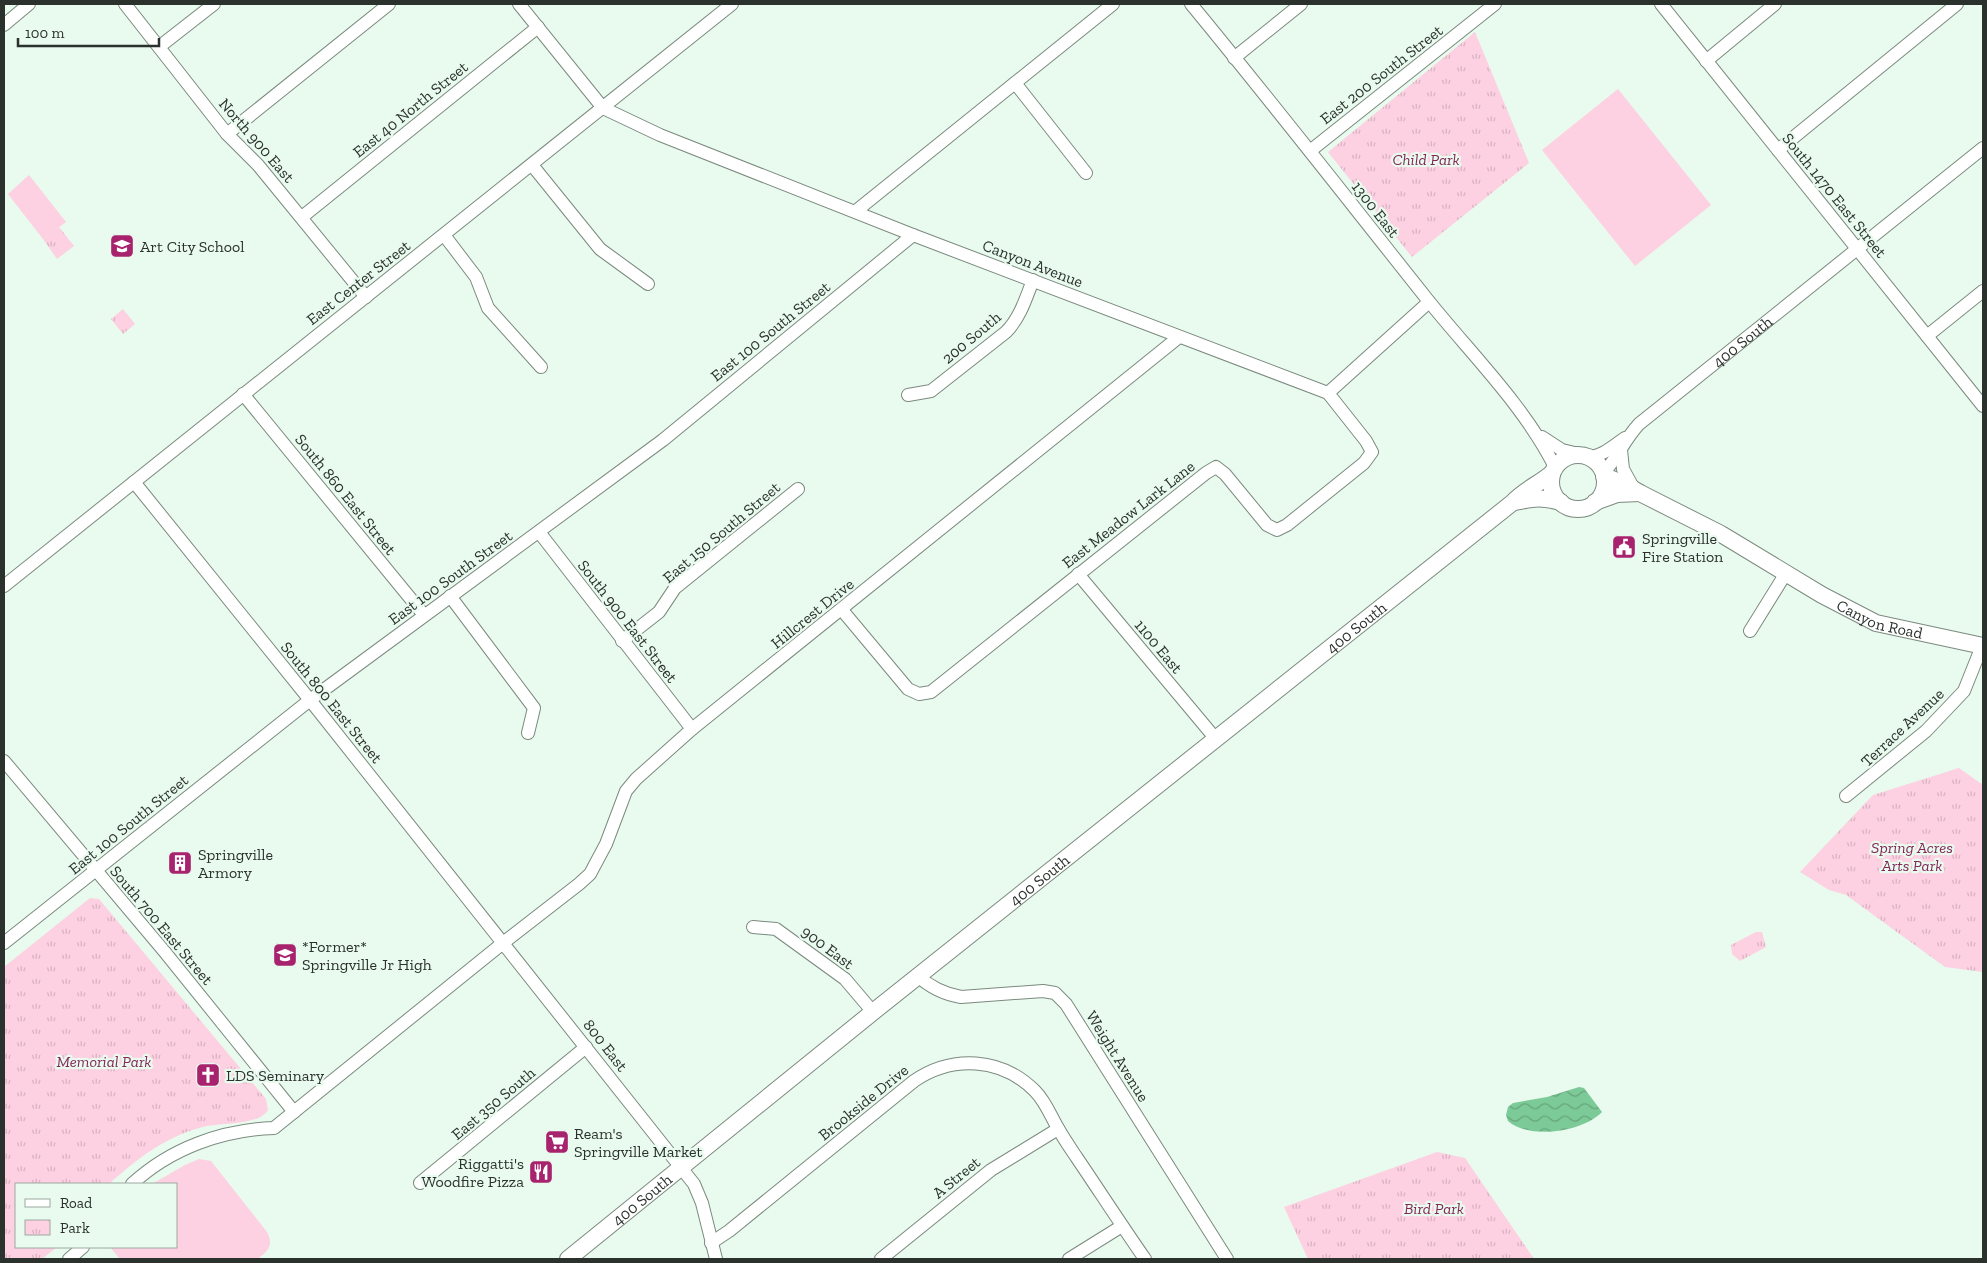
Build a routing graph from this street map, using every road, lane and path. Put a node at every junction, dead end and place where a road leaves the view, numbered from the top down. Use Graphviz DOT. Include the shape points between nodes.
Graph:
graph roads {
  1 [pos="30,4"];
  2 [pos="125,4"];
  3 [pos="214,4"];
  4 [pos="389,4"];
  5 [pos="732,4"];
  6 [pos="1113,4"];
  7 [pos="1192,4"];
  8 [pos="1301,4"];
  9 [pos="1495,4"];
  10 [pos="1660,4"];
  11 [pos="1775,4"];
  12 [pos="1957,4"];
  13 [pos="527,6"];
  14 [pos="4,24"];
  15 [pos="538,27"];
  16 [pos="159,47"];
  17 [pos="1234,58"];
  18 [pos="1706,61"];
  19 [pos="1014,82"];
  20 [pos="603,108"];
  21 [pos="227,134"];
  22 [pos="1983,148"];
  23 [pos="1778,150"];
  24 [pos="1310,151"];
  25 [pos="532,165"];
  26 [pos="1086,173"];
  27 [pos="856,212"];
  28 [pos="302,217"];
  29 [pos="444,235"];
  30 [pos="913,235"];
  31 [pos="1858,249"];
  32 [pos="1033,280"];
  33 [pos="648,284"];
  34 [pos="1983,291"];
  35 [pos="366,297"];
  36 [pos="1429,302"];
  37 [pos="1179,336"];
  38 [pos="1928,336"];
  39 [pos="541,367"];
  40 [pos="1328,393"];
  41 [pos="243,394"];
  42 [pos="908,395"];
  43 [pos="1983,406"];
  44 [pos="1536,433"];
  45 [pos="1629,436"];
  46 [pos="1621,450"];
  47 [pos="1585,456"];
  48 [pos="1554,470"];
  49 [pos="1604,475"];
  50 [pos="134,482"];
  51 [pos="798,489"];
  52 [pos="1637,491"];
  53 [pos="1512,502"];
  54 [pos="1561,502"];
  55 [pos="1595,502"];
  56 [pos="539,532"];
  57 [pos="1786,573"];
  58 [pos="1078,574"];
  59 [pos="4,586"];
  60 [pos="450,596"];
  61 [pos="842,610"];
  62 [pos="424,615"];
  63 [pos="1750,631"];
  64 [pos="622,641"];
  65 [pos="1983,646"];
  66 [pos="310,700"];
  67 [pos="692,729"];
  68 [pos="528,733"];
  69 [pos="1215,738"];
  70 [pos="4,762"];
  71 [pos="1846,796"];
  72 [pos="96,871"];
  73 [pos="753,927"];
  74 [pos="4,943"];
  75 [pos="503,943"];
  76 [pos="918,976"];
  77 [pos="873,1012"];
  78 [pos="586,1047"];
  79 [pos="294,1112"];
  80 [pos="1058,1129"];
  81 [pos="682,1168"];
  82 [pos="133,1183"];
  83 [pos="420,1183"];
  84 [pos="1122,1226"];
  85 [pos="711,1243"];
  86 [pos="82,1248"];
  87 [pos="69,1259"];
  88 [pos="568,1259"];
  89 [pos="716,1259"];
  90 [pos="880,1259"];
  91 [pos="1068,1259"];
  92 [pos="1145,1259"];
  93 [pos="1227,1259"];
  1 -- 14 [label="street"];
  2 -- 16 [label="street, North 900 East"];
  3 -- 16 [label="street"];
  4 -- 21 [label="street"];
  5 -- 20 [label="street, East Center Street"];
  6 -- 19 [label="street"];
  7 -- 17 [label="street, 1300 East"];
  8 -- 17 [label="street"];
  9 -- 24 [label="street, East 200 South Street"];
  10 -- 18 [label="street, South 1470 East Street"];
  11 -- 18 [label="street"];
  12 -- 23 [label="street"];
  13 -- 15 [label="street"];
  15 -- 20 [label="street"];
  15 -- 28 [label="street, East 40 North Street"];
  16 -- 21 [label="street, North 900 East"];
  17 -- 24 [label="street, 1300 East"];
  18 -- 23 [label="street, South 1470 East Street"];
  19 -- 26 [label="street"];
  19 -- 27 [label="street"];
  20 -- 25 [label="street, East Center Street"];
  20 -- 27 [label="street, Canyon Avenue" via="660,135"];
  21 -- 28 [label="street, North 900 East"];
  22 -- 31 [label="street, 400 South"];
  23 -- 31 [label="street, South 1470 East Street"];
  24 -- 36 [label="street, 1300 East"];
  25 -- 29 [label="street, East Center Street"];
  25 -- 33 [label="street" via="600,249"];
  27 -- 30 [label="street, Canyon Avenue"];
  28 -- 35 [label="street, North 900 East"];
  29 -- 35 [label="street, East Center Street"];
  29 -- 39 [label="street" via="476,277 488,308"];
  30 -- 32 [label="street, Canyon Avenue"];
  30 -- 56 [label="street, East 100 South Street" via="663,440"];
  31 -- 38 [label="street, South 1470 East Street"];
  31 -- 45 [label="street, 400 South" via="1639,424"];
  32 -- 37 [label="street, Canyon Avenue"];
  32 -- 42 [label="street, 200 South" via="1014,324 1006,332 931,391"];
  34 -- 38 [label="street"];
  35 -- 41 [label="street, East Center Street"];
  36 -- 40 [label="street"];
  36 -- 44 [label="street, 1300 East"];
  37 -- 40 [label="street, Canyon Avenue"];
  37 -- 61 [label="street, Hillcrest Drive"];
  38 -- 43 [label="street, South 1470 East Street"];
  40 -- 58 [label="street, East Meadow Lark Lane" via="1372,452 1364,464 1287,525 1277,530 1267,525 1216,467"];
  41 -- 50 [label="street, East Center Street"];
  41 -- 62 [label="street, South 860 East Street"];
  44 -- 47 [label="street, 1300 East" via="1562,450"];
  44 -- 48 [label="street, 1300 East"];
  45 -- 46 [label="street, 400 South"];
  45 -- 47 [label="street, 400 South" via="1602,454"];
  46 -- 49 [label="street, 400 South"];
  46 -- 52 [label="street" via="1623,469"];
  47 -- 48 [label="main road" via="1568,456"];
  47 -- 49 [label="main road" via="1600,467"];
  48 -- 53 [label="main road, 400 South"];
  48 -- 54 [label="main road" via="1552,488"];
  49 -- 52 [label="main road, Canyon Road"];
  49 -- 55 [label="main road" via="1603,490"];
  50 -- 59 [label="street, East Center Street"];
  50 -- 66 [label="street, South 800 East Street"];
  51 -- 64 [label="street, East 150 South Street" via="675,588 659,612"];
  52 -- 55 [label="main road"];
  52 -- 57 [label="main road, Canyon Road" via="1721,534"];
  53 -- 54 [label="main road" via="1542,498"];
  53 -- 69 [label="main road, 400 South"];
  54 -- 55 [label="main road" via="1574,508"];
  56 -- 60 [label="street, East 100 South Street"];
  56 -- 64 [label="street, South 900 East Street"];
  57 -- 63 [label="street"];
  57 -- 65 [label="main road, Canyon Road" via="1822,596 1876,623"];
  58 -- 61 [label="street, East Meadow Lark Lane" via="931,692 919,694 908,689"];
  58 -- 69 [label="street, 1100 East"];
  60 -- 62 [label="street, East 100 South Street"];
  60 -- 68 [label="street" via="534,708"];
  61 -- 67 [label="street, Hillcrest Drive"];
  62 -- 66 [label="street, East 100 South Street"];
  64 -- 67 [label="street, South 900 East Street"];
  65 -- 71 [label="street, Terrace Avenue" via="1964,690 1926,730"];
  66 -- 72 [label="street, East 100 South Street"];
  66 -- 75 [label="street, South 800 East Street"];
  67 -- 75 [label="street, Hillcrest Drive" via="636,778 626,791 606,844 590,874"];
  69 -- 76 [label="main road, 400 South"];
  70 -- 72 [label="street, South 700 East Street"];
  72 -- 74 [label="street, East 100 South Street"];
  72 -- 79 [label="street, South 700 East Street"];
  73 -- 77 [label="street, 900 East" via="776,929 845,979"];
  75 -- 78 [label="street, 800 East"];
  75 -- 79 [label="street, Hillcrest Drive"];
  76 -- 77 [label="main road, 400 South"];
  76 -- 93 [label="street, Weight Avenue" via="933,988 952,995 1056,993"];
  77 -- 81 [label="main road, 400 South"];
  78 -- 81 [label="street, 800 East"];
  78 -- 83 [label="street, East 350 South"];
  79 -- 82 [label="street, Hillcrest Drive" via="274,1128 229,1134 190,1147"];
  80 -- 84 [label="street, Brookside Drive"];
  80 -- 85 [label="street, Brookside Drive" via="1044,1102 1017,1076 972,1062 950,1065 914,1081"];
  80 -- 90 [label="street, A Street" via="991,1170"];
  81 -- 85 [label="street" via="702,1203"];
  81 -- 88 [label="main road, 400 South"];
  84 -- 91 [label="street"];
  84 -- 92 [label="street, Brookside Drive"];
  85 -- 89 [label="street"];
  86 -- 87 [label="street"];
}
